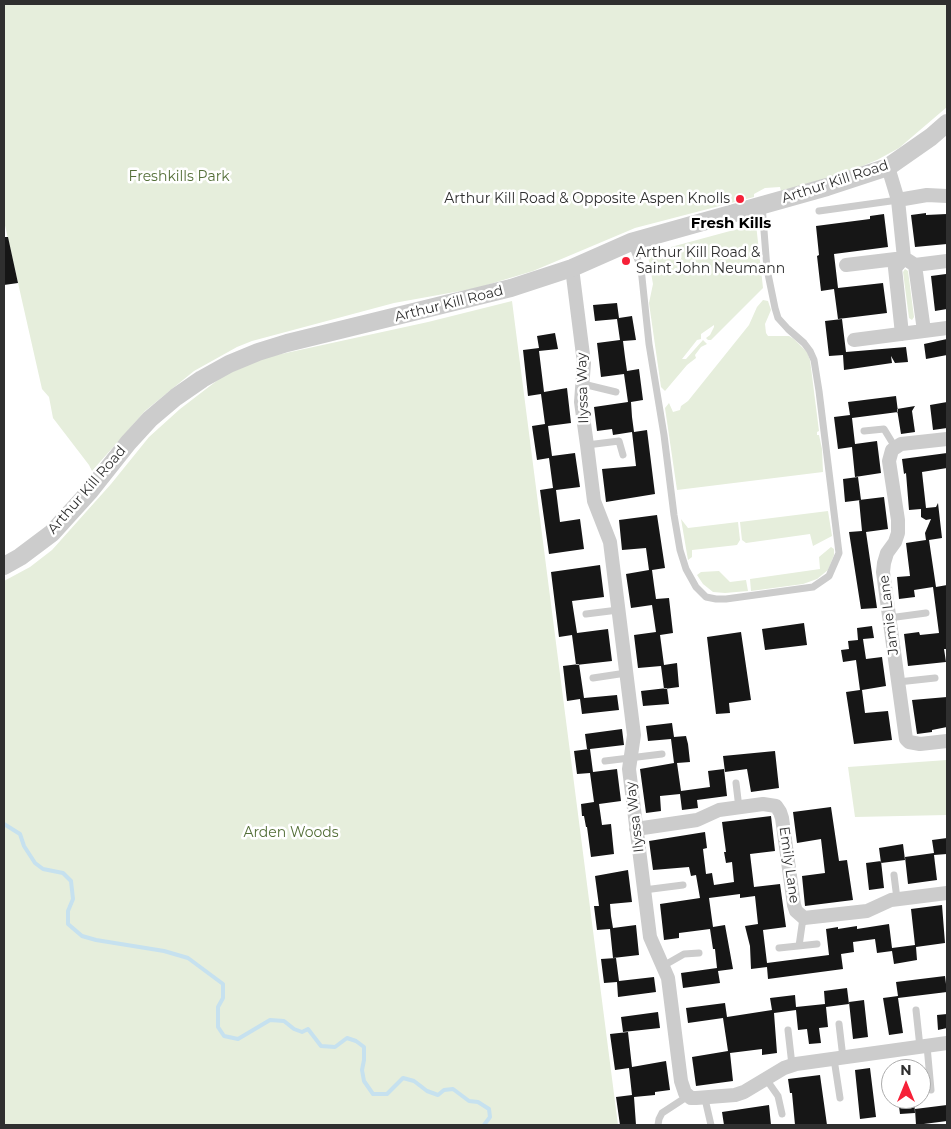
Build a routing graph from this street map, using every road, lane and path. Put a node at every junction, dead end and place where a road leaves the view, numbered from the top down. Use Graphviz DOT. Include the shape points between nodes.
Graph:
graph roads {
  1 [pos="947,123"];
  2 [pos="888,167"];
  3 [pos="947,196"];
  4 [pos="898,200"];
  5 [pos="762,205"];
  6 [pos="819,211"];
  7 [pos="631,242"];
  8 [pos="947,261"];
  9 [pos="910,262"];
  10 [pos="846,265"];
  11 [pos="572,268"];
  12 [pos="947,328"];
  13 [pos="924,331"];
  14 [pos="902,334"];
  15 [pos="854,340"];
  16 [pos="583,384"];
  17 [pos="616,392"];
  18 [pos="864,431"];
  19 [pos="947,439"];
  20 [pos="587,445"];
  21 [pos="895,447"];
  22 [pos="622,455"];
  23 [pos="4,566"];
  24 [pos="618,610"];
  25 [pos="926,613"];
  26 [pos="586,614"];
  27 [pos="889,618"];
  28 [pos="626,673"];
  29 [pos="594,678"];
  30 [pos="935,678"];
  31 [pos="898,682"];
  32 [pos="947,741"];
  33 [pos="662,754"];
  34 [pos="631,758"];
  35 [pos="605,761"];
  36 [pos="736,783"];
  37 [pos="739,808"];
  38 [pos="636,829"];
  39 [pos="894,875"];
  40 [pos="683,885"];
  41 [pos="644,890"];
  42 [pos="947,893"];
  43 [pos="897,899"];
  44 [pos="803,918"];
  45 [pos="817,944"];
  46 [pos="799,946"];
  47 [pos="779,948"];
  48 [pos="698,953"];
  49 [pos="663,966"];
  50 [pos="916,1010"];
  51 [pos="839,1024"];
  52 [pos="788,1030"];
  53 [pos="947,1043"];
  54 [pos="924,1047"];
  55 [pos="839,1058"];
  56 [pos="926,1059"];
  57 [pos="792,1065"];
  58 [pos="766,1079"];
  59 [pos="688,1096"];
  60 [pos="840,1098"];
  61 [pos="705,1099"];
  62 [pos="782,1114"];
  63 [pos="658,1125"];
  64 [pos="711,1125"];
  1 -- 2 [label="street, Arthur Kill Road"];
  2 -- 4 [label="street"];
  2 -- 5 [label="street, Arthur Kill Road"];
  3 -- 4 [label="street" via="927,194"];
  4 -- 6 [label="lane"];
  4 -- 9 [label="street"];
  5 -- 7 [label="street, Arthur Kill Road"];
  5 -- 7 [label="lane" via="767,269 778,318 810,351 819,391 839,553 829,576 813,587 716,599 700,592 686,569 674,515 640,268"];
  7 -- 11 [label="street, Arthur Kill Road"];
  8 -- 9 [label="street"];
  9 -- 10 [label="street"];
  9 -- 13 [label="street"];
  9 -- 14 [label="street" via="895,268"];
  11 -- 16 [label="street, Ilyssa Way" via="584,363"];
  11 -- 23 [label="street, Arthur Kill Road" via="511,288 286,343 229,364 202,379 150,419 52,533"];
  12 -- 13 [label="street"];
  13 -- 14 [label="street"];
  14 -- 15 [label="street"];
  16 -- 17 [label="lane"];
  16 -- 20 [label="street, Ilyssa Way" via="581,402"];
  18 -- 21 [label="lane" via="884,429"];
  19 -- 21 [label="street"];
  20 -- 22 [label="lane" via="619,441"];
  20 -- 24 [label="street, Ilyssa Way" via="594,501 610,542"];
  21 -- 27 [label="street, Jamie Lane" via="889,461 898,533 887,553 883,572"];
  24 -- 26 [label="lane"];
  24 -- 28 [label="street, Ilyssa Way"];
  25 -- 27 [label="lane"];
  27 -- 31 [label="street, Jamie Lane"];
  28 -- 29 [label="lane"];
  28 -- 34 [label="street, Ilyssa Way" via="634,735"];
  30 -- 31 [label="lane"];
  31 -- 32 [label="street, Jamie Lane" via="906,739 920,744"];
  33 -- 34 [label="lane"];
  34 -- 35 [label="lane"];
  34 -- 38 [label="street, Ilyssa Way" via="629,769"];
  36 -- 37 [label="lane"];
  37 -- 38 [label="street, Emily Lane" via="719,810 697,820"];
  37 -- 44 [label="street, Emily Lane" via="770,804 780,812 794,905"];
  38 -- 41 [label="street, Ilyssa Way"];
  39 -- 43 [label="lane"];
  40 -- 41 [label="lane"];
  41 -- 49 [label="street, Ilyssa Way" via="650,938"];
  42 -- 43 [label="street, Emily Lane"];
  43 -- 44 [label="street, Emily Lane" via="867,911"];
  44 -- 46 [label="lane"];
  45 -- 46 [label="lane"];
  46 -- 47 [label="lane"];
  48 -- 49 [label="lane" via="684,954"];
  49 -- 59 [label="street, Ilyssa Way" via="668,978 681,1081"];
  50 -- 54 [label="lane"];
  51 -- 55 [label="lane"];
  52 -- 57 [label="lane"];
  53 -- 54 [label="street"];
  54 -- 55 [label="street"];
  54 -- 56 [label="lane"];
  55 -- 57 [label="street"];
  55 -- 60 [label="lane"];
  57 -- 58 [label="street"];
  58 -- 61 [label="street" via="744,1092"];
  58 -- 62 [label="lane" via="778,1096"];
  59 -- 61 [label="street"];
  59 -- 63 [label="lane" via="662,1113"];
  61 -- 64 [label="lane"];
}
